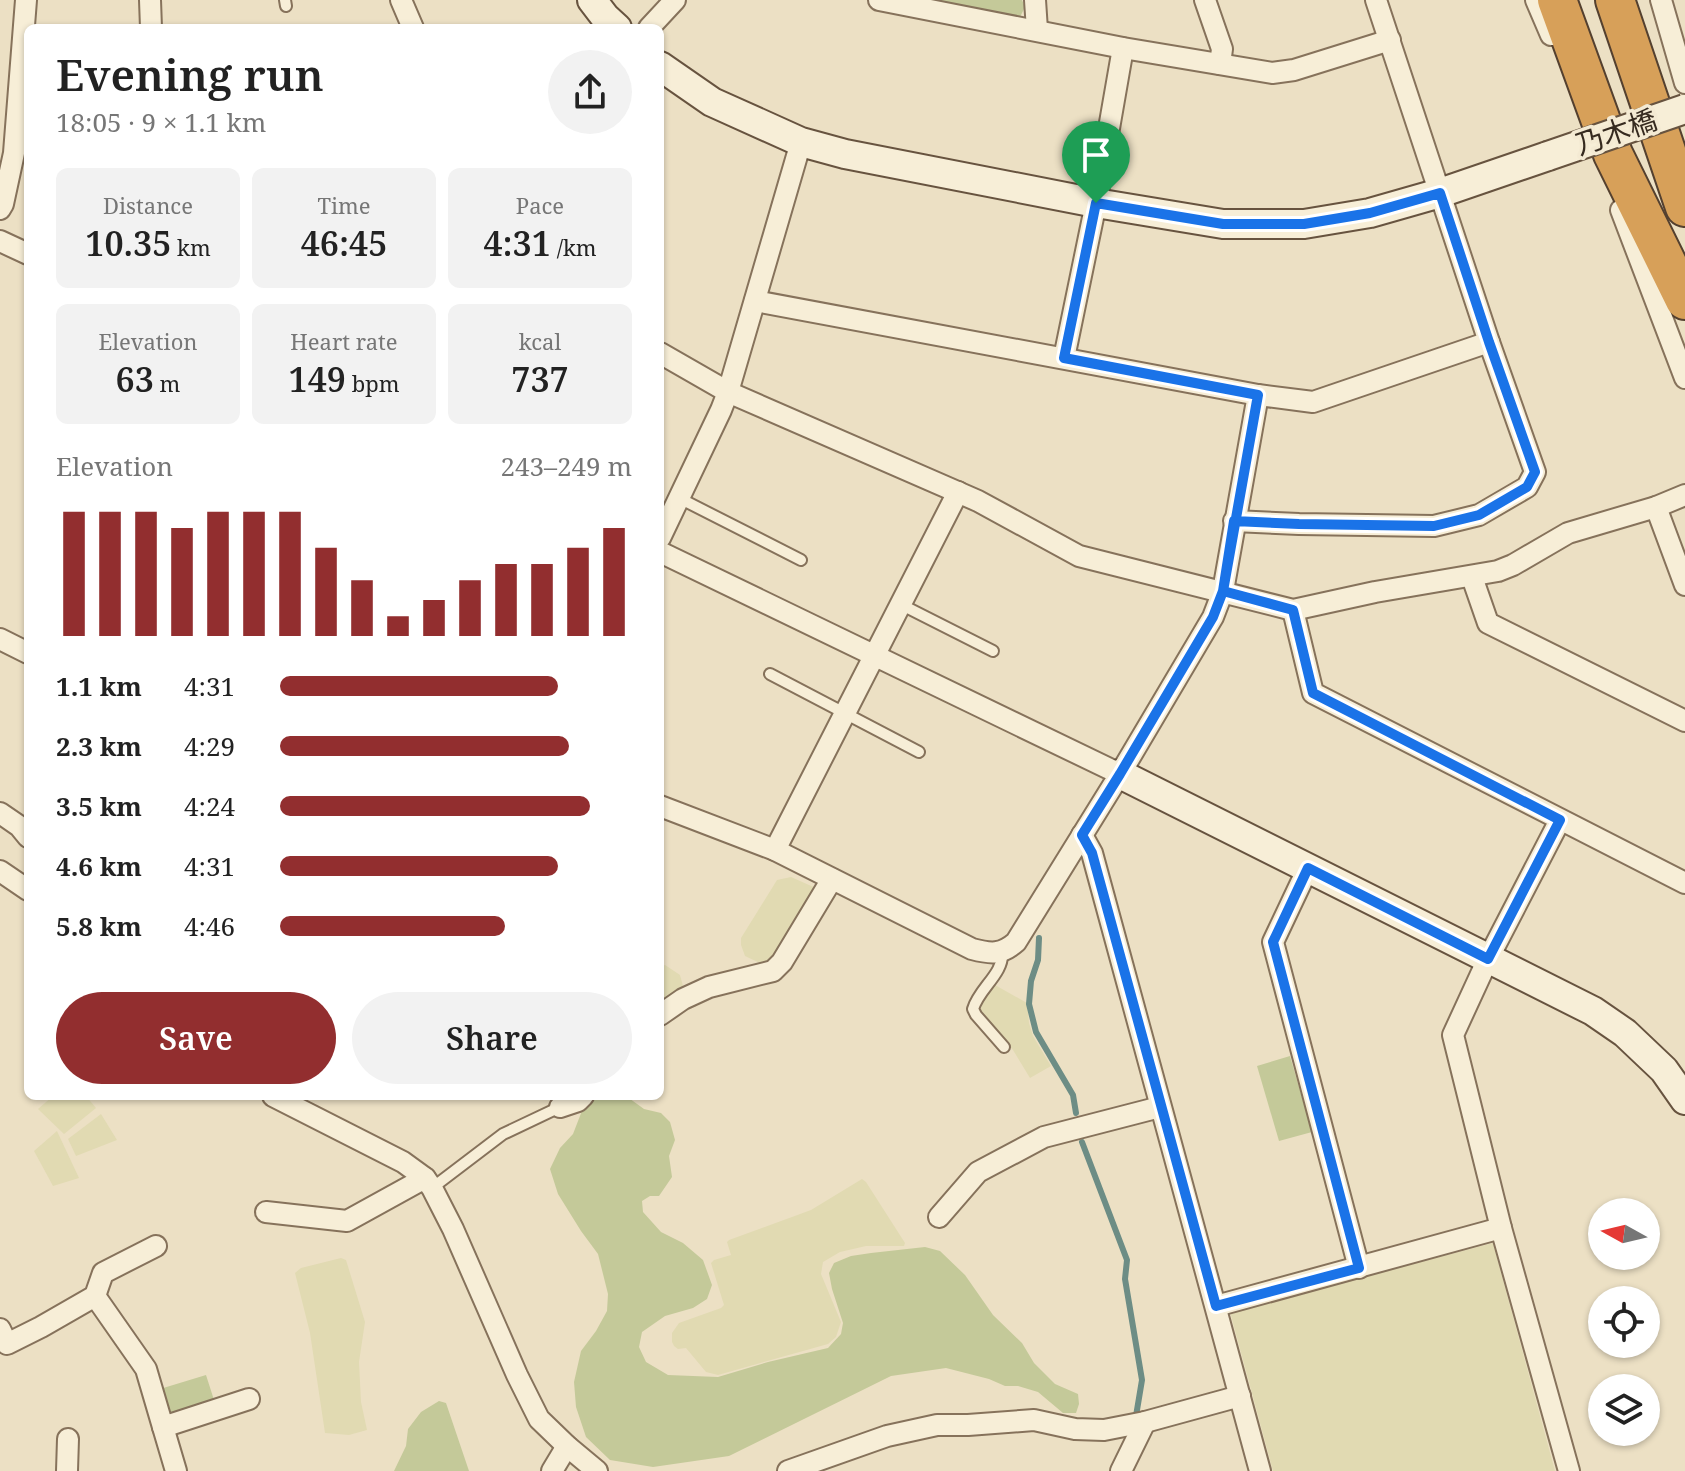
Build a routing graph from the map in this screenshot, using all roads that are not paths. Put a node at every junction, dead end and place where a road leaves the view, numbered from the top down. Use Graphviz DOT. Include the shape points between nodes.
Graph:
graph roads {
  1 [pos="26,0"];
  2 [pos="150,0"];
  3 [pos="401,0"];
  4 [pos="675,0"];
  5 [pos="879,0"];
  6 [pos="1035,0"];
  7 [pos="1205,0"];
  8 [pos="1376,0"];
  9 [pos="1536,0"];
  10 [pos="1557,0"];
  11 [pos="1585,0"];
  12 [pos="1615,0"];
  13 [pos="1626,0"];
  14 [pos="1661,0"];
  15 [pos="24,24"];
  16 [pos="151,24"];
  17 [pos="411,24"];
  18 [pos="653,24"];
  19 [pos="24,26"];
  20 [pos="1037,30"];
  21 [pos="1390,40"];
  22 [pos="1123,48"];
  23 [pos="1220,64"];
  24 [pos="664,69"];
  25 [pos="1685,83"];
  26 [pos="1685,109"];
  27 [pos="1661,138"];
  28 [pos="801,142"];
  29 [pos="1440,193"];
  30 [pos="1096,203"];
  31 [pos="1685,207"];
  32 [pos="0,209"];
  33 [pos="0,241"];
  34 [pos="24,252"];
  35 [pos="1685,289"];
  36 [pos="1685,300"];
  37 [pos="755,301"];
  38 [pos="1489,342"];
  39 [pos="664,355"];
  40 [pos="1064,358"];
  41 [pos="1685,378"];
  42 [pos="728,392"];
  43 [pos="1258,395"];
  44 [pos="958,492"];
  45 [pos="1685,495"];
  46 [pos="679,498"];
  47 [pos="1656,507"];
  48 [pos="1234,521"];
  49 [pos="664,530"];
  50 [pos="664,554"];
  51 [pos="801,560"];
  52 [pos="1472,577"];
  53 [pos="1685,585"];
  54 [pos="1223,591"];
  55 [pos="900,604"];
  56 [pos="1293,610"];
  57 [pos="0,639"];
  58 [pos="24,651"];
  59 [pos="993,651"];
  60 [pos="874,654"];
  61 [pos="770,674"];
  62 [pos="844,713"];
  63 [pos="1685,721"];
  64 [pos="919,752"];
  65 [pos="1120,774"];
  66 [pos="664,808"];
  67 [pos="0,813"];
  68 [pos="1560,820"];
  69 [pos="24,832"];
  70 [pos="1082,835"];
  71 [pos="775,850"];
  72 [pos="1308,868"];
  73 [pos="0,871"];
  74 [pos="832,879"];
  75 [pos="1685,883"];
  76 [pos="24,887"];
  77 [pos="1002,952"];
  78 [pos="1488,959"];
  79 [pos="664,1012"];
  80 [pos="1004,1047"];
  81 [pos="281,1100"];
  82 [pos="579,1100"];
  83 [pos="1685,1100"];
  84 [pos="560,1107"];
  85 [pos="1160,1107"];
  86 [pos="429,1183"];
  87 [pos="266,1212"];
  88 [pos="939,1217"];
  89 [pos="1501,1228"];
  90 [pos="156,1246"];
  91 [pos="1359,1268"];
  92 [pos="95,1296"];
  93 [pos="1216,1306"];
  94 [pos="2,1341"];
  95 [pos="1240,1396"];
  96 [pos="249,1399"];
  97 [pos="1145,1422"];
  98 [pos="163,1427"];
  99 [pos="68,1439"];
  100 [pos="567,1446"];
  101 [pos="67,1471"];
  102 [pos="176,1471"];
  103 [pos="552,1471"];
  104 [pos="597,1471"];
  105 [pos="788,1471"];
  106 [pos="1121,1471"];
  107 [pos="1260,1471"];
  108 [pos="1569,1471"];
  1 -- 15 [label="street"];
  2 -- 16 [label="street"];
  3 -- 17 [label="street"];
  4 -- 18 [label="street"];
  5 -- 20 [label="street"];
  6 -- 20 [label="street"];
  7 -- 23 [label="street" via="1222,49"];
  8 -- 21 [label="street"];
  9 -- 41 [label="street"];
  10 -- 36 [label="highway" via="1613,154"];
  11 -- 35 [label="highway"];
  12 -- 27 [label="highway"];
  13 -- 27 [label="highway"];
  14 -- 25 [label="street"];
  19 -- 32 [label="street" via="14,153"];
  20 -- 22 [label="street"];
  21 -- 23 [label="street" via="1294,70 1272,73"];
  21 -- 29 [label="street"];
  22 -- 23 [label="street"];
  22 -- 30 [label="street"];
  24 -- 28 [label="street, 乃木橋" via="712,102"];
  26 -- 29 [label="street, 乃木橋, bridge"];
  27 -- 31 [label="highway"];
  28 -- 30 [label="street, 乃木橋"];
  28 -- 37 [label="street"];
  29 -- 30 [label="street, 乃木橋" via="1304,224 1223,224"];
  29 -- 38 [label="street"];
  30 -- 40 [label="street"];
  33 -- 34 [label="street"];
  37 -- 40 [label="street"];
  37 -- 42 [label="street"];
  38 -- 43 [label="street" via="1313,402"];
  38 -- 48 [label="street" via="1535,472 1527,487 1479,515 1434,526"];
  39 -- 42 [label="street"];
  40 -- 43 [label="street"];
  42 -- 44 [label="street"];
  42 -- 46 [label="street"];
  43 -- 48 [label="street"];
  44 -- 54 [label="street" via="1079,556"];
  44 -- 55 [label="street"];
  45 -- 47 [label="street"];
  46 -- 49 [label="street"];
  46 -- 51 [label="lane"];
  47 -- 52 [label="street" via="1568,533 1513,565"];
  47 -- 53 [label="street"];
  48 -- 54 [label="street"];
  50 -- 60 [label="street"];
  52 -- 56 [label="street"];
  52 -- 63 [label="street" via="1488,623"];
  54 -- 56 [label="street"];
  54 -- 65 [label="street" via="1213,617"];
  55 -- 59 [label="lane"];
  55 -- 60 [label="street"];
  56 -- 68 [label="street" via="1313,693"];
  57 -- 58 [label="street"];
  60 -- 62 [label="street"];
  60 -- 65 [label="street"];
  61 -- 62 [label="lane"];
  62 -- 64 [label="lane"];
  62 -- 71 [label="street"];
  65 -- 70 [label="street"];
  65 -- 72 [label="street"];
  66 -- 71 [label="street"];
  67 -- 69 [label="street"];
  68 -- 75 [label="street"];
  68 -- 78 [label="street"];
  70 -- 77 [label="street" via="1016,942"];
  70 -- 85 [label="street" via="1092,853"];
  71 -- 74 [label="street"];
  72 -- 78 [label="street"];
  72 -- 91 [label="street" via="1273,942"];
  73 -- 76 [label="street"];
  74 -- 77 [label="street" via="972,949"];
  74 -- 79 [label="street" via="773,971 709,987"];
  77 -- 80 [label="lane" via="1001,965 973,1009"];
  78 -- 83 [label="street" via="1593,1011 1625,1033 1664,1070"];
  78 -- 89 [label="street" via="1453,1035"];
  81 -- 86 [label="street" via="403,1162"];
  82 -- 84 [label="street"];
  84 -- 86 [label="lane" via="503,1134"];
  85 -- 88 [label="street" via="1044,1137 978,1172"];
  85 -- 93 [label="street"];
  86 -- 87 [label="street" via="347,1221"];
  86 -- 100 [label="street" via="539,1419"];
  89 -- 91 [label="street"];
  89 -- 108 [label="street"];
  90 -- 92 [label="street" via="103,1273"];
  91 -- 93 [label="street"];
  92 -- 94 [label="street" via="41,1327"];
  92 -- 98 [label="street" via="146,1369"];
  93 -- 95 [label="street"];
  95 -- 97 [label="street"];
  95 -- 107 [label="street"];
  96 -- 98 [label="street"];
  97 -- 105 [label="street" via="1089,1431 1034,1420 937,1425 887,1436"];
  97 -- 106 [label="street"];
  98 -- 102 [label="street"];
  99 -- 101 [label="street"];
  100 -- 103 [label="street"];
  100 -- 104 [label="street"];
}
